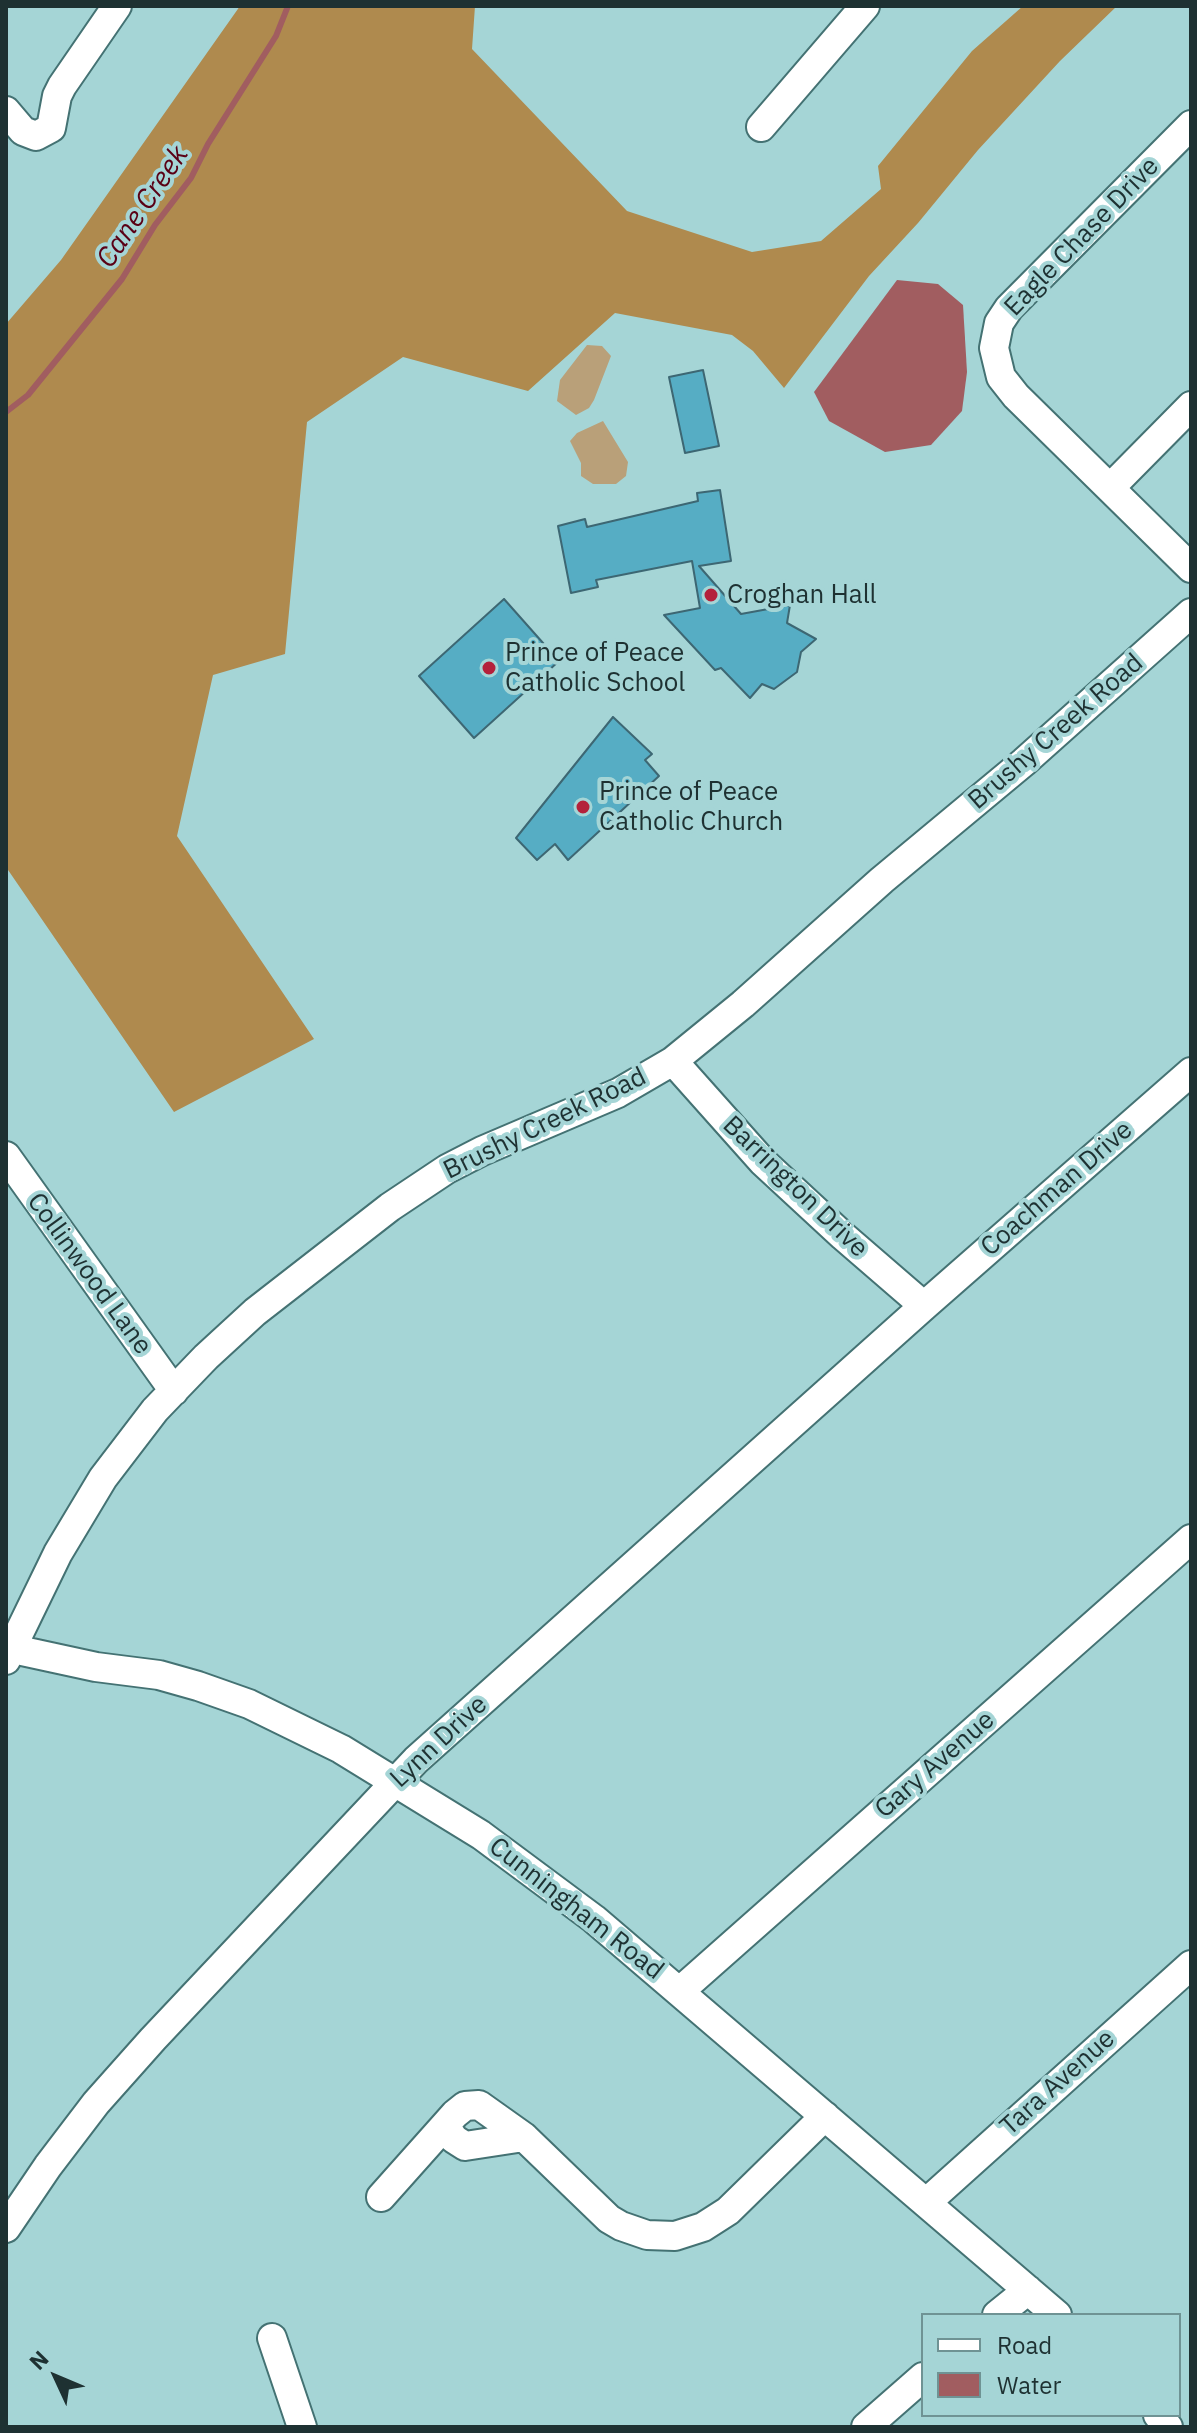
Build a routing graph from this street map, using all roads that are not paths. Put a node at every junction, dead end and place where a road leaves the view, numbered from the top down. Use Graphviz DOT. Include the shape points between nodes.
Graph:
graph roads {
  1 [pos="117,6"];
  2 [pos="865,6"];
  3 [pos="6,111"];
  4 [pos="1191,125"];
  5 [pos="761,127"];
  6 [pos="1191,406"];
  7 [pos="1110,488"];
  8 [pos="1191,568"];
  9 [pos="1191,613"];
  10 [pos="673,1061"];
  11 [pos="1191,1072"];
  12 [pos="6,1156"];
  13 [pos="14,1188"];
  14 [pos="924,1306"];
  15 [pos="174,1391"];
  16 [pos="1191,1539"];
  17 [pos="10,1655"];
  18 [pos="395,1781"];
  19 [pos="1191,1965"];
  20 [pos="680,1991"];
  21 [pos="825,2116"];
  22 [pos="445,2126"];
  23 [pos="524,2137"];
  24 [pos="381,2197"];
  25 [pos="927,2202"];
  26 [pos="6,2228"];
  27 [pos="1028,2290"];
  28 [pos="999,2313"];
  29 [pos="1055,2313"];
  30 [pos="272,2338"];
  31 [pos="921,2379"];
  32 [pos="302,2427"];
  33 [pos="866,2427"];
  1 -- 3 [label="street" via="62,86 51,128 36,136 23,131"];
  2 -- 5 [label="street"];
  4 -- 7 [label="street, Eagle Chase Drive" via="1009,308 995,336 1001,377"];
  6 -- 7 [label="street"];
  7 -- 8 [label="street, Eagle Chase Drive"];
  9 -- 10 [label="street, Brushy Creek Road"];
  10 -- 14 [label="street, Barrington Drive" via="763,1162"];
  10 -- 15 [label="street, Brushy Creek Road" via="618,1093 482,1151 416,1188 255,1312"];
  11 -- 14 [label="street, Coachman Drive"];
  12 -- 13 [label="street, Collinwood Lane"];
  13 -- 15 [label="street, Collinwood Lane"];
  14 -- 18 [label="street, Lynn Drive"];
  15 -- 17 [label="street, Brushy Creek Road" via="96,1489 58,1553"];
  16 -- 20 [label="street, Gary Avenue"];
  17 -- 18 [label="street, Cunningham Road" via="159,1675 198,1686 289,1722"];
  18 -- 20 [label="street, Cunningham Road" via="547,1882"];
  18 -- 26 [label="street, Lynn Drive" via="96,2103"];
  19 -- 25 [label="street, Tara Avenue"];
  20 -- 21 [label="street, Cunningham Road"];
  21 -- 23 [label="street" via="728,2211 675,2236 647,2235 609,2219"];
  21 -- 25 [label="street, Cunningham Road"];
  22 -- 23 [label="street" via="465,2146"];
  22 -- 23 [label="street" via="465,2106 479,2105"];
  22 -- 24 [label="street"];
  25 -- 27 [label="street, Cunningham Road"];
  27 -- 28 [label="street"];
  27 -- 29 [label="street, Cunningham Road"];
  30 -- 32 [label="street"];
  31 -- 33 [label="street"];
}
